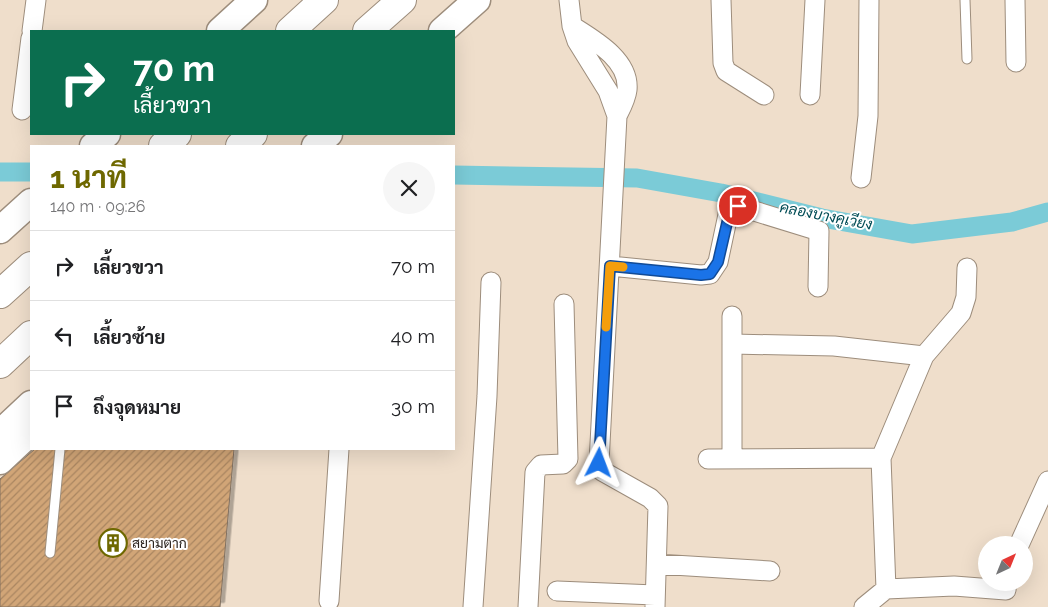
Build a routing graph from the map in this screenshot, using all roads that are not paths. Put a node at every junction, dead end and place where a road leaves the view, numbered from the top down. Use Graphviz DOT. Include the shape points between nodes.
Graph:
graph roads {
  1 [pos="36,0"];
  2 [pos="254,0"];
  3 [pos="324,0"];
  4 [pos="401,0"];
  5 [pos="477,0"];
  6 [pos="569,0"];
  7 [pos="722,0"];
  8 [pos="815,0"];
  9 [pos="869,0"];
  10 [pos="965,0"];
  11 [pos="1015,0"];
  12 [pos="32,30"];
  13 [pos="222,30"];
  14 [pos="291,30"];
  15 [pos="368,30"];
  16 [pos="443,30"];
  17 [pos="30,46"];
  18 [pos="967,59"];
  19 [pos="1016,62"];
  20 [pos="764,95"];
  21 [pos="810,95"];
  22 [pos="22,110"];
  23 [pos="106,135"];
  24 [pos="176,135"];
  25 [pos="253,135"];
  26 [pos="328,135"];
  27 [pos="94,145"];
  28 [pos="164,145"];
  29 [pos="241,145"];
  30 [pos="316,145"];
  31 [pos="861,178"];
  32 [pos="30,201"];
  33 [pos="30,202"];
  34 [pos="0,206"];
  35 [pos="0,230"];
  36 [pos="610,266"];
  37 [pos="967,268"];
  38 [pos="491,282"];
  39 [pos="818,287"];
  40 [pos="564,304"];
  41 [pos="732,316"];
  42 [pos="30,336"];
  43 [pos="732,344"];
  44 [pos="924,356"];
  45 [pos="0,364"];
  46 [pos="30,405"];
  47 [pos="0,433"];
  48 [pos="30,433"];
  49 [pos="60,450"];
  50 [pos="339,450"];
  51 [pos="732,458"];
  52 [pos="881,458"];
  53 [pos="708,459"];
  54 [pos="0,461"];
  55 [pos="1048,481"];
  56 [pos="1023,536"];
  57 [pos="50,552"];
  58 [pos="656,564"];
  59 [pos="770,571"];
  60 [pos="886,589"];
  61 [pos="557,592"];
  62 [pos="1006,593"];
  63 [pos="329,601"];
  64 [pos="655,601"];
  65 [pos="473,607"];
  66 [pos="528,607"];
  67 [pos="864,607"];
  1 -- 12 [label="street"];
  2 -- 13 [label="main road"];
  3 -- 14 [label="highway"];
  4 -- 15 [label="highway"];
  5 -- 16 [label="main road"];
  6 -- 36 [label="street" via="572,26 598,43 621,66 627,89 617,116"];
  7 -- 20 [label="street" via="723,63 726,71"];
  8 -- 21 [label="street"];
  9 -- 31 [label="street" via="868,116"];
  10 -- 18 [label="lane"];
  11 -- 19 [label="street"];
  17 -- 22 [label="street"];
  23 -- 27 [label="main road"];
  24 -- 28 [label="highway"];
  25 -- 29 [label="highway"];
  26 -- 30 [label="main road"];
  32 -- 34 [label="main road"];
  33 -- 35 [label="main road"];
  36 -- 39 [label="street" via="710,274 718,262 730,210 738,206 820,231"];
  36 -- 58 [label="street" via="599,463 602,471 650,498 658,506"];
  37 -- 44 [label="street" via="966,297 961,314"];
  38 -- 65 [label="street"];
  40 -- 66 [label="street" via="568,458 563,464 541,465 535,472"];
  41 -- 43 [label="street"];
  42 -- 45 [label="highway"];
  43 -- 44 [label="street" via="834,346"];
  43 -- 51 [label="street"];
  44 -- 52 [label="street"];
  46 -- 47 [label="main road"];
  48 -- 54 [label="main road"];
  49 -- 57 [label="lane"];
  50 -- 63 [label="street"];
  51 -- 52 [label="street"];
  51 -- 53 [label="street"];
  52 -- 60 [label="street"];
  55 -- 56 [label="street"];
  58 -- 59 [label="street"];
  58 -- 64 [label="street"];
  60 -- 62 [label="street" via="954,586"];
  60 -- 67 [label="street"];
  61 -- 64 [label="street"];
}
